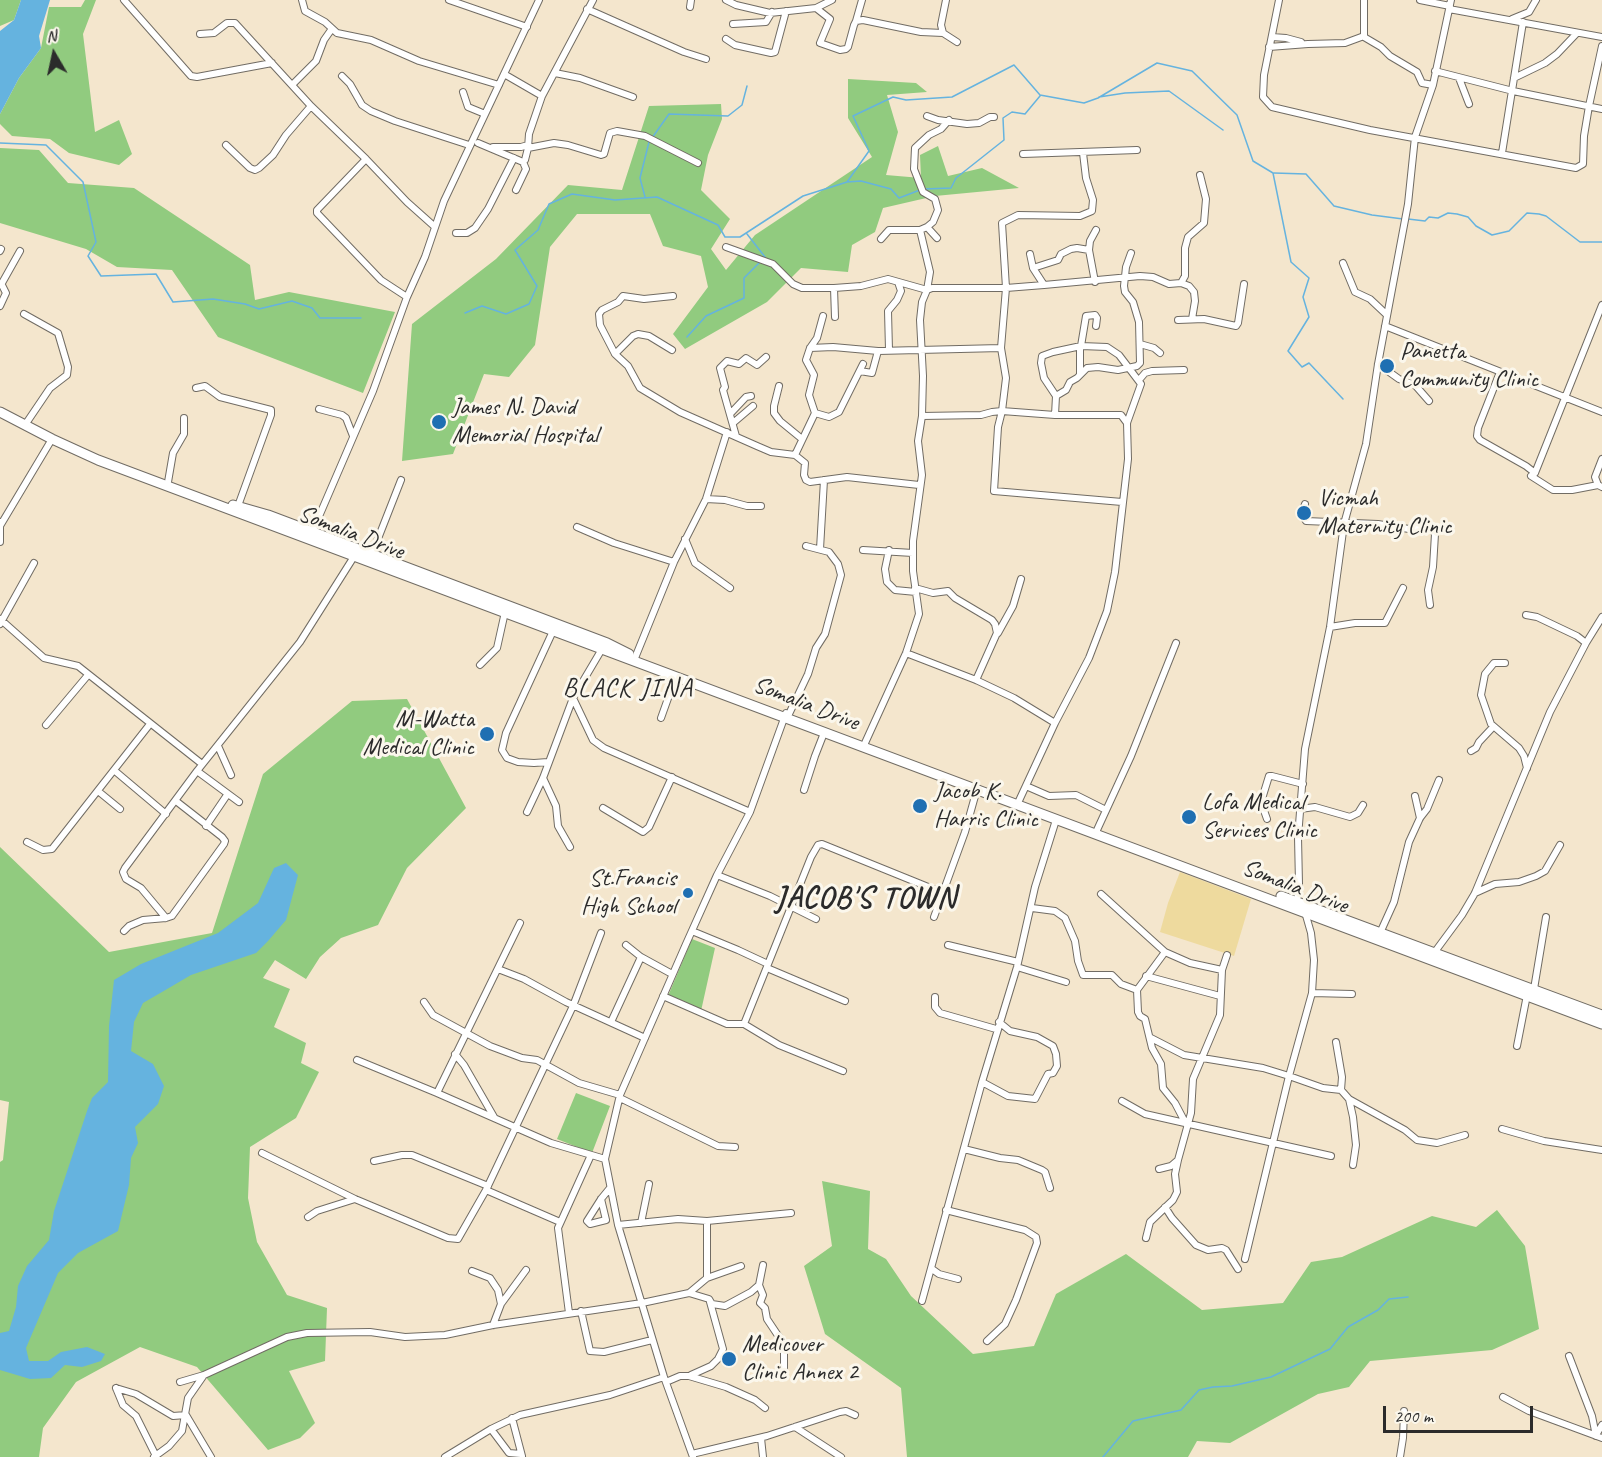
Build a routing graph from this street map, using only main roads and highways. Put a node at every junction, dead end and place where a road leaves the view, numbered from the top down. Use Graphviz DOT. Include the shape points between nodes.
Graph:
graph roads {
  1 [pos="0,410"];
  2 [pos="311,535"];
  3 [pos="786,715"];
  4 [pos="1019,802"];
  5 [pos="1531,992"];
  6 [pos="1602,1015"];
  7 [pos="1602,1024"];
  1 -- 2 [label="main road, Somalia Drive" via="168,482 268,515"];
  1 -- 2 [label="main road, Somalia Drive" via="98,460"];
  2 -- 3 [label="main road, Somalia Drive" via="553,631"];
  2 -- 3 [label="main road, Somalia Drive" via="372,554 607,643 635,658"];
  3 -- 4 [label="main road, Somalia Drive"];
  3 -- 4 [label="main road, Somalia Drive" via="824,733"];
  4 -- 5 [label="main road, Somalia Drive"];
  4 -- 5 [label="main road, Somalia Drive" via="1056,820"];
  5 -- 6 [label="main road, Somalia Drive"];
  5 -- 7 [label="main road, Somalia Drive"];
}
